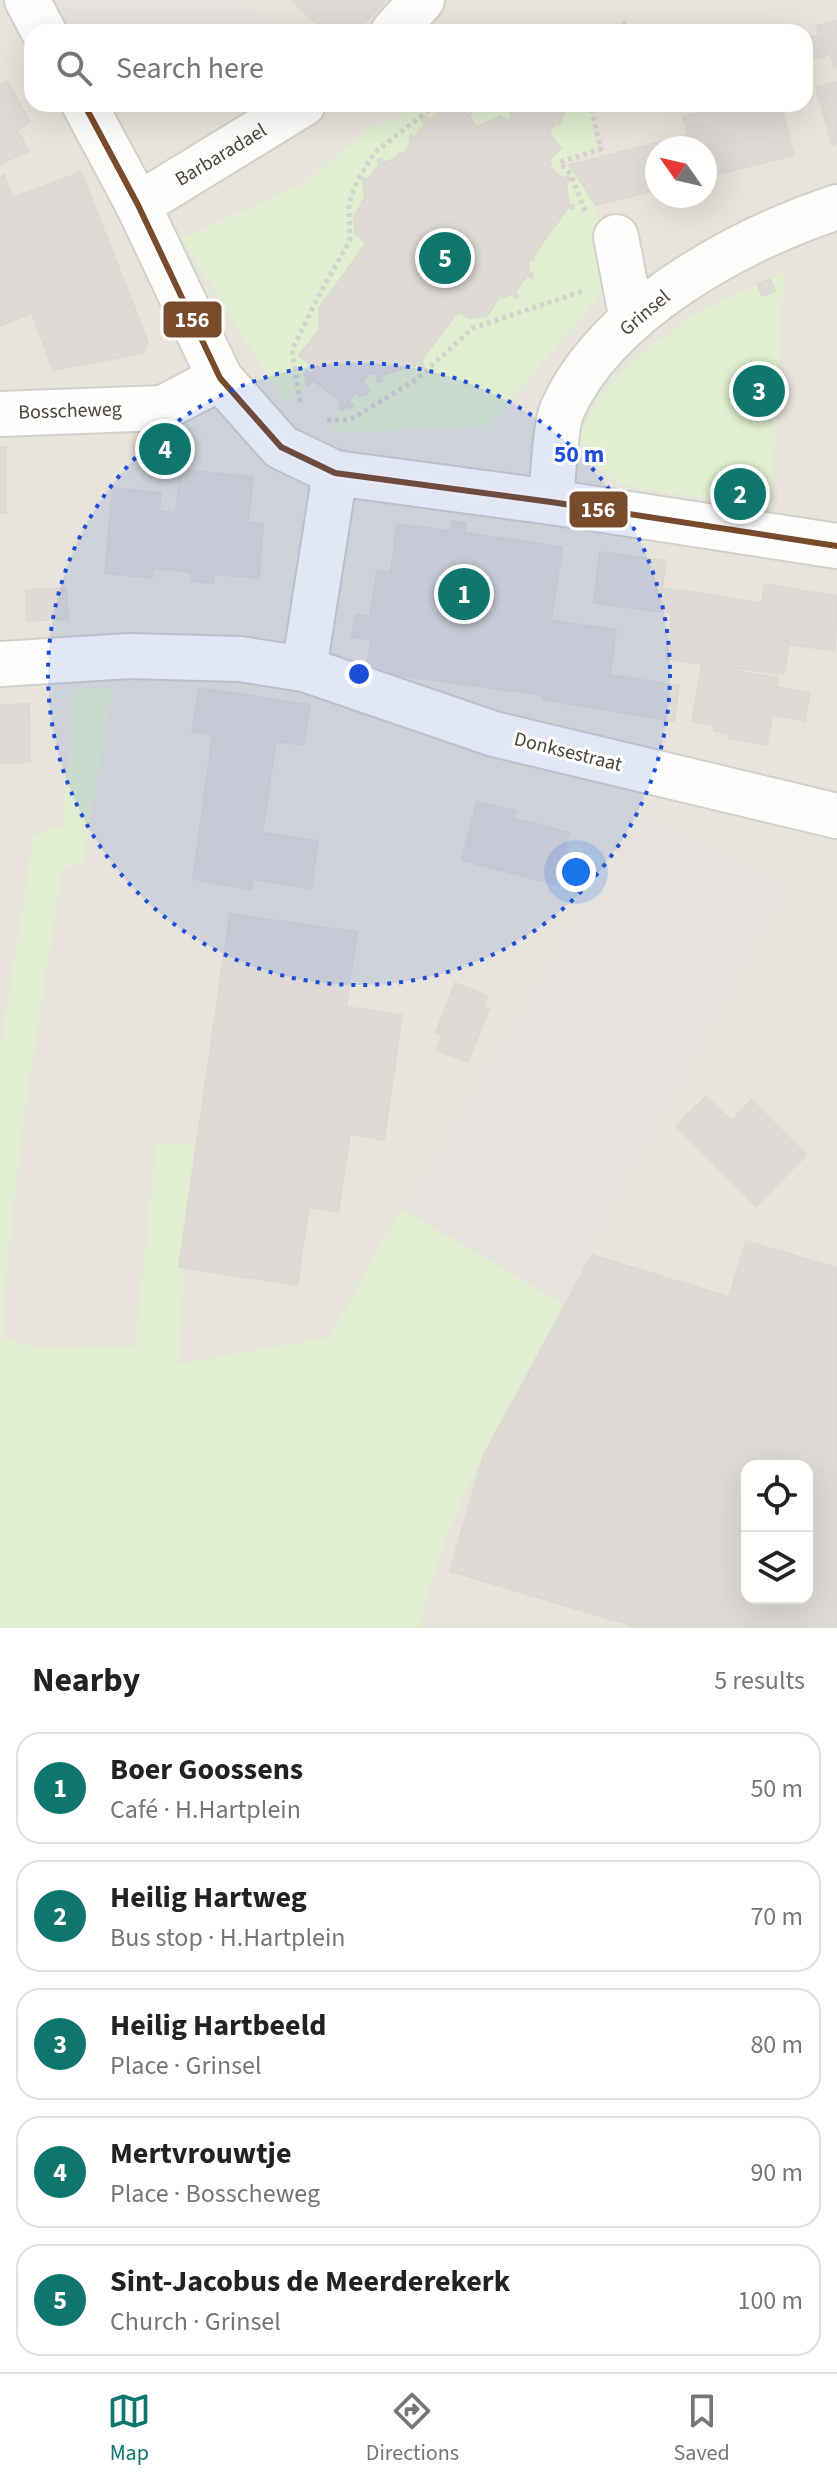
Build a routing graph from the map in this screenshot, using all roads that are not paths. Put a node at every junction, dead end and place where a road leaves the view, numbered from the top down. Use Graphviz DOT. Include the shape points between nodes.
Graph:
graph roads {
  1 [pos="27,0"];
  2 [pos="422,0"];
  3 [pos="40,24"];
  4 [pos="400,24"];
  5 [pos="88,112"];
  6 [pos="290,112"];
  7 [pos="138,205"];
  8 [pos="837,207"];
  9 [pos="601,231"];
  10 [pos="632,320"];
  11 [pos="220,378"];
  12 [pos="0,414"];
  13 [pos="335,473"];
  14 [pos="551,502"];
  15 [pos="837,546"];
  16 [pos="0,664"];
  17 [pos="304,669"];
  18 [pos="837,816"];
  1 -- 3 [label="street"];
  2 -- 4 [label="street"];
  5 -- 7 [label="street"];
  6 -- 7 [label="street, Barbaradael"];
  7 -- 11 [label="street"];
  8 -- 10 [label="street, Grinsel" via="706,265"];
  9 -- 10 [label="street"];
  10 -- 14 [label="street, Grinsel" via="588,365 561,413"];
  11 -- 12 [label="street, Bosscheweg" via="163,408"];
  11 -- 13 [label="street"];
  13 -- 14 [label="street"];
  13 -- 17 [label="street"];
  14 -- 15 [label="street"];
  16 -- 17 [label="street, Donksestraat" via="129,656 240,659"];
  17 -- 18 [label="street, Donksestraat" via="494,734"];
}
